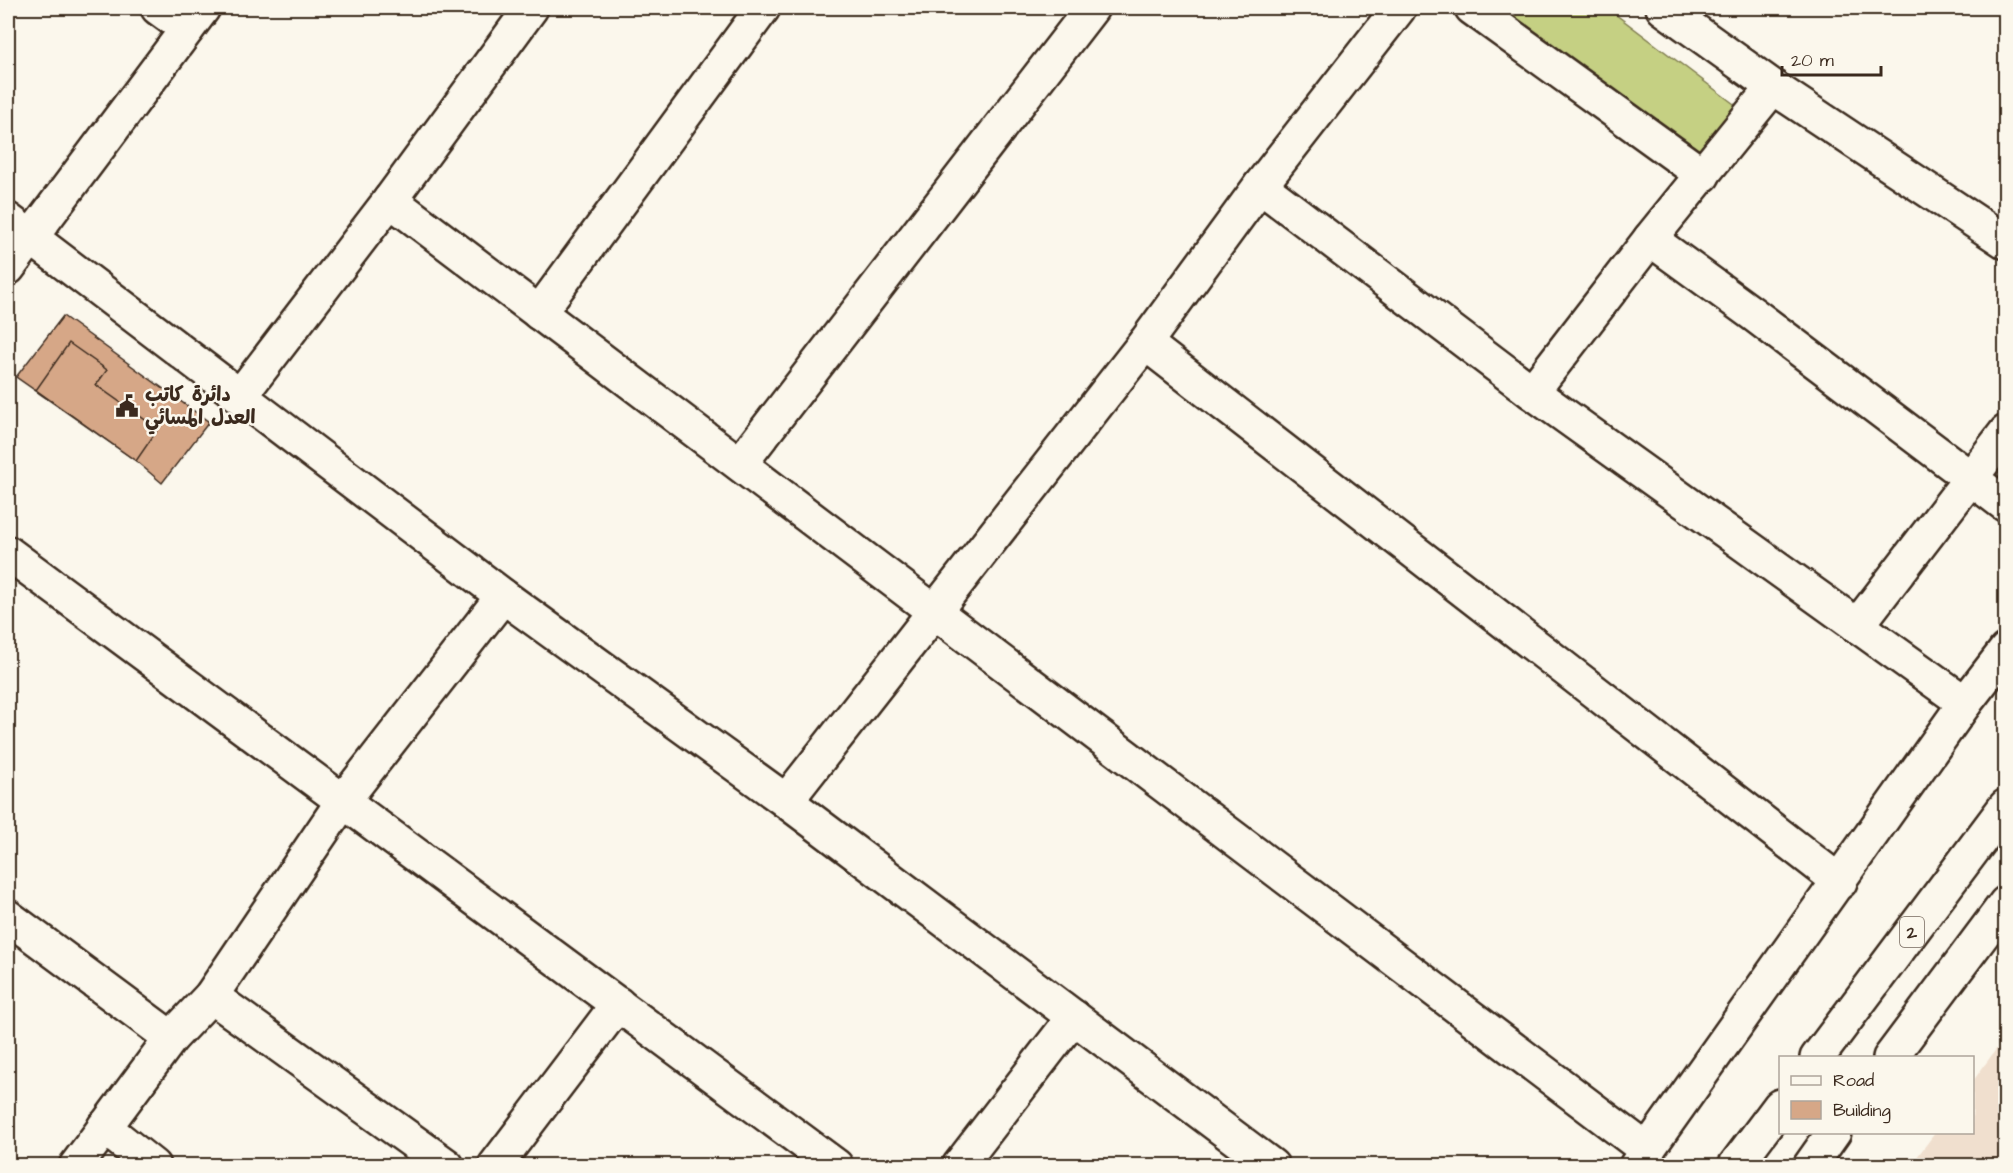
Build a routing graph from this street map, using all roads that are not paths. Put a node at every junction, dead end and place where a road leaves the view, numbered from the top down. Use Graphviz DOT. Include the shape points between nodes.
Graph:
graph roads {
  1 [pos="158,8"];
  2 [pos="531,8"];
  3 [pos="764,8"];
  4 [pos="1092,8"];
  5 [pos="1399,8"];
  6 [pos="1472,8"];
  7 [pos="1663,8"];
  8 [pos="195,18"];
  9 [pos="1773,87"];
  10 [pos="1703,175"];
  11 [pos="1260,186"];
  12 [pos="390,200"];
  13 [pos="18,229"];
  14 [pos="1650,239"];
  15 [pos="2006,242"];
  16 [pos="8,268"];
  17 [pos="539,313"];
  18 [pos="1145,343"];
  19 [pos="1532,392"];
  20 [pos="240,396"];
  21 [pos="2006,432"];
  22 [pos="740,464"];
  23 [pos="1969,478"];
  24 [pos="2006,505"];
  25 [pos="8,553"];
  26 [pos="503,596"];
  27 [pos="934,611"];
  28 [pos="1857,626"];
  29 [pos="2006,650"];
  30 [pos="1965,703"];
  31 [pos="343,801"];
  32 [pos="786,801"];
  33 [pos="2006,806"];
  34 [pos="1839,882"];
  35 [pos="2006,903"];
  36 [pos="8,917"];
  37 [pos="211,996"];
  38 [pos="618,1004"];
  39 [pos="1074,1017"];
  40 [pos="171,1038"];
  41 [pos="1818,1056"];
  42 [pos="1891,1056"];
  43 [pos="1779,1107"];
  44 [pos="104,1127"];
  45 [pos="1833,1134"];
  46 [pos="1642,1158"];
  47 [pos="76,1166"];
  48 [pos="153,1166"];
  49 [pos="447,1166"];
  50 [pos="495,1166"];
  51 [pos="836,1166"];
  52 [pos="959,1166"];
  53 [pos="1272,1166"];
  54 [pos="1735,1166"];
  55 [pos="1810,1166"];
  1 -- 8 [label="main road"];
  2 -- 12 [label="main road"];
  3 -- 17 [label="main road"];
  4 -- 22 [label="main road"];
  5 -- 11 [label="main road"];
  6 -- 10 [label="main road"];
  7 -- 9 [label="main road"];
  8 -- 13 [label="main road"];
  9 -- 10 [label="main road"];
  9 -- 15 [label="main road"];
  10 -- 14 [label="main road"];
  11 -- 18 [label="main road"];
  11 -- 19 [label="main road"];
  12 -- 17 [label="main road"];
  12 -- 20 [label="main road"];
  13 -- 16 [label="main road"];
  13 -- 20 [label="main road"];
  14 -- 19 [label="main road"];
  14 -- 23 [label="main road"];
  17 -- 22 [label="main road"];
  18 -- 27 [label="main road"];
  18 -- 34 [label="main road"];
  19 -- 28 [label="main road"];
  20 -- 26 [label="main road"];
  21 -- 23 [label="main road"];
  22 -- 27 [label="main road"];
  23 -- 24 [label="main road"];
  23 -- 28 [label="main road"];
  25 -- 31 [label="main road"];
  26 -- 31 [label="main road"];
  26 -- 32 [label="main road"];
  27 -- 32 [label="main road"];
  27 -- 46 [label="main road"];
  28 -- 30 [label="main road"];
  29 -- 30 [label="main road"];
  30 -- 34 [label="main road"];
  31 -- 37 [label="main road"];
  31 -- 38 [label="main road"];
  32 -- 39 [label="main road"];
  33 -- 41 [label="main road, 2"];
  34 -- 46 [label="main road"];
  35 -- 42 [label="main road"];
  36 -- 40 [label="main road"];
  37 -- 40 [label="main road"];
  37 -- 49 [label="main road"];
  38 -- 50 [label="main road"];
  38 -- 51 [label="main road"];
  39 -- 52 [label="main road"];
  39 -- 53 [label="main road"];
  40 -- 44 [label="main road"];
  43 -- 54 [label="main road"];
  44 -- 47 [label="main road"];
  44 -- 48 [label="main road"];
  45 -- 55 [label="main road"];
}
